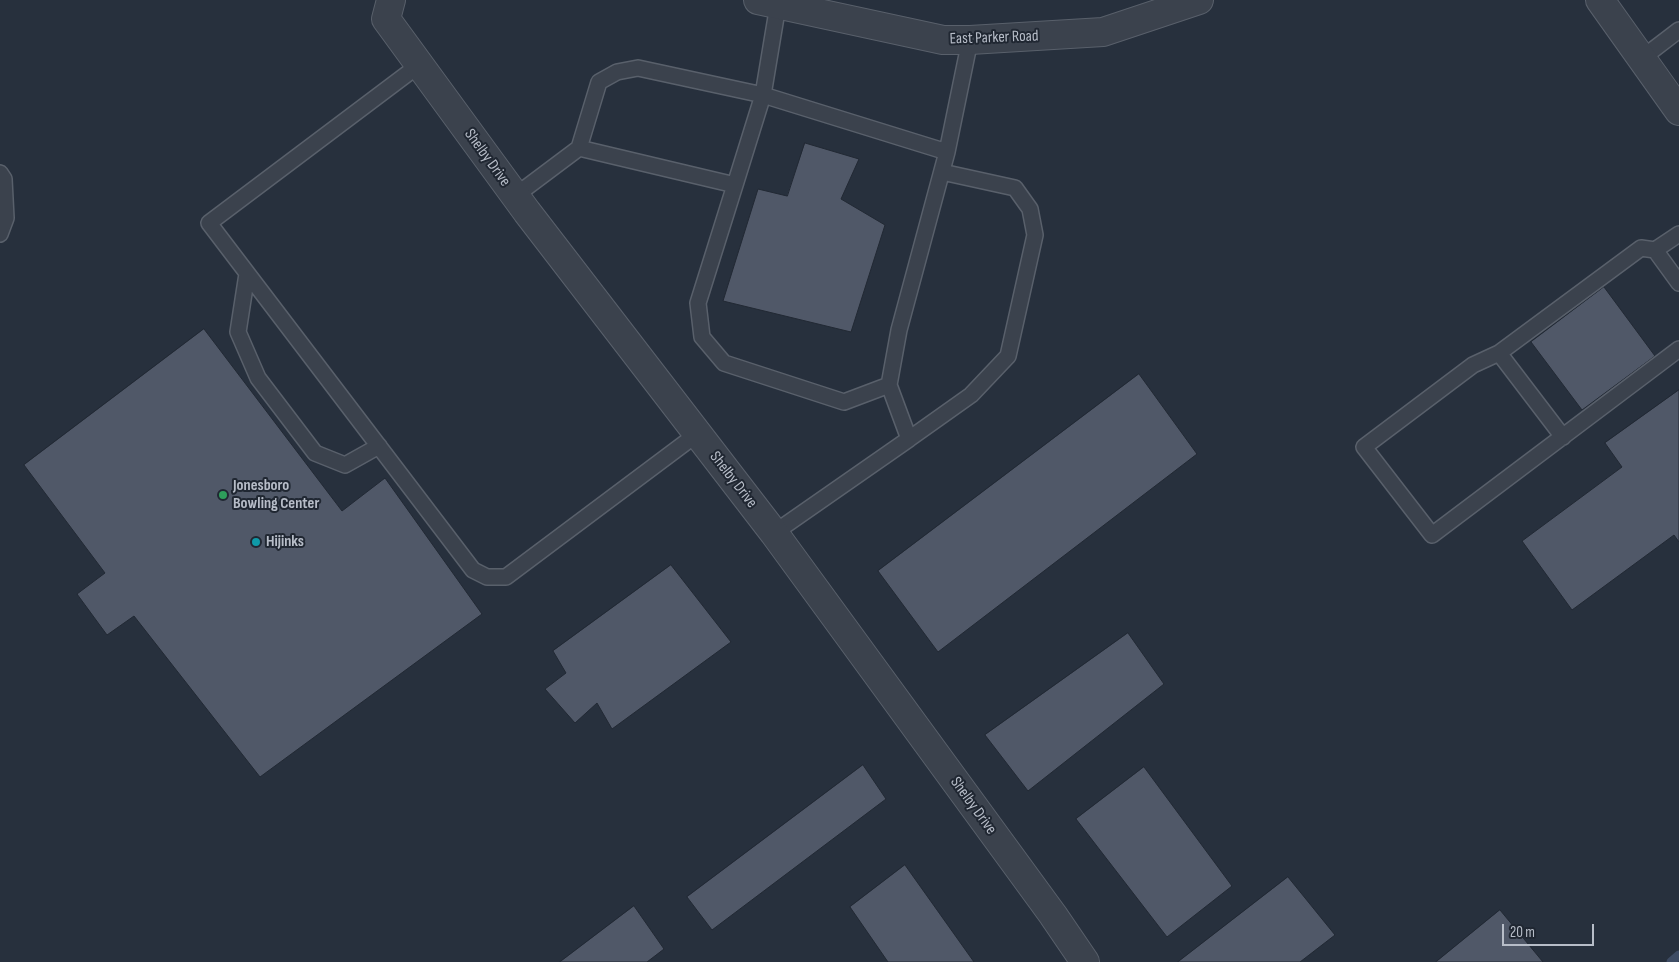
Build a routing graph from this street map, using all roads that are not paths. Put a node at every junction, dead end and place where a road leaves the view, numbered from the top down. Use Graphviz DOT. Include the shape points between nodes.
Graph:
graph roads {
  1 [pos="391,0"];
  2 [pos="1199,0"];
  3 [pos="1600,0"];
  4 [pos="768,3"];
  5 [pos="1679,30"];
  6 [pos="970,40"];
  7 [pos="1641,59"];
  8 [pos="419,65"];
  9 [pos="763,96"];
  10 [pos="1679,111"];
  11 [pos="579,148"];
  12 [pos="946,152"];
  13 [pos="942,172"];
  14 [pos="0,173"];
  15 [pos="735,185"];
  16 [pos="516,196"];
  17 [pos="0,234"];
  18 [pos="1679,234"];
  19 [pos="1655,250"];
  20 [pos="247,274"];
  21 [pos="1679,283"];
  22 [pos="1679,349"];
  23 [pos="1499,353"];
  24 [pos="889,385"];
  25 [pos="697,434"];
  26 [pos="1563,437"];
  27 [pos="909,440"];
  28 [pos="378,446"];
  29 [pos="774,534"];
  30 [pos="1084,962"];
  1 -- 8 [label="street, Shelby Drive" via="386,20"];
  2 -- 6 [label="street, East Parker Road" via="1103,32"];
  3 -- 7 [label="street"];
  4 -- 6 [label="street, East Parker Road" via="943,40"];
  4 -- 9 [label="lane"];
  5 -- 7 [label="lane"];
  6 -- 12 [label="lane"];
  7 -- 10 [label="street"];
  8 -- 16 [label="street, Shelby Drive"];
  8 -- 20 [label="lane" via="209,223"];
  9 -- 11 [label="lane" via="638,68 617,72 599,82"];
  9 -- 12 [label="lane"];
  9 -- 15 [label="lane"];
  11 -- 15 [label="lane"];
  11 -- 16 [label="lane"];
  12 -- 13 [label="lane"];
  13 -- 24 [label="lane" via="900,330"];
  13 -- 27 [label="lane" via="1014,188 1030,209 1035,235 1008,356 971,395"];
  14 -- 17 [label="lane" via="4,179 6,218"];
  15 -- 24 [label="lane" via="698,303 702,337 724,362 844,402"];
  16 -- 25 [label="street, Shelby Drive"];
  18 -- 19 [label="lane"];
  19 -- 21 [label="lane"];
  19 -- 23 [label="lane" via="1641,248"];
  20 -- 28 [label="lane"];
  20 -- 28 [label="lane" via="238,332 258,378 315,453 345,465"];
  22 -- 26 [label="lane"];
  23 -- 26 [label="lane"];
  23 -- 26 [label="lane" via="1473,365 1364,447 1432,535"];
  24 -- 27 [label="lane"];
  25 -- 28 [label="lane" via="506,577 487,577 473,570"];
  25 -- 29 [label="street, Shelby Drive"];
  27 -- 29 [label="lane"];
  29 -- 30 [label="street, Shelby Drive"];
}
